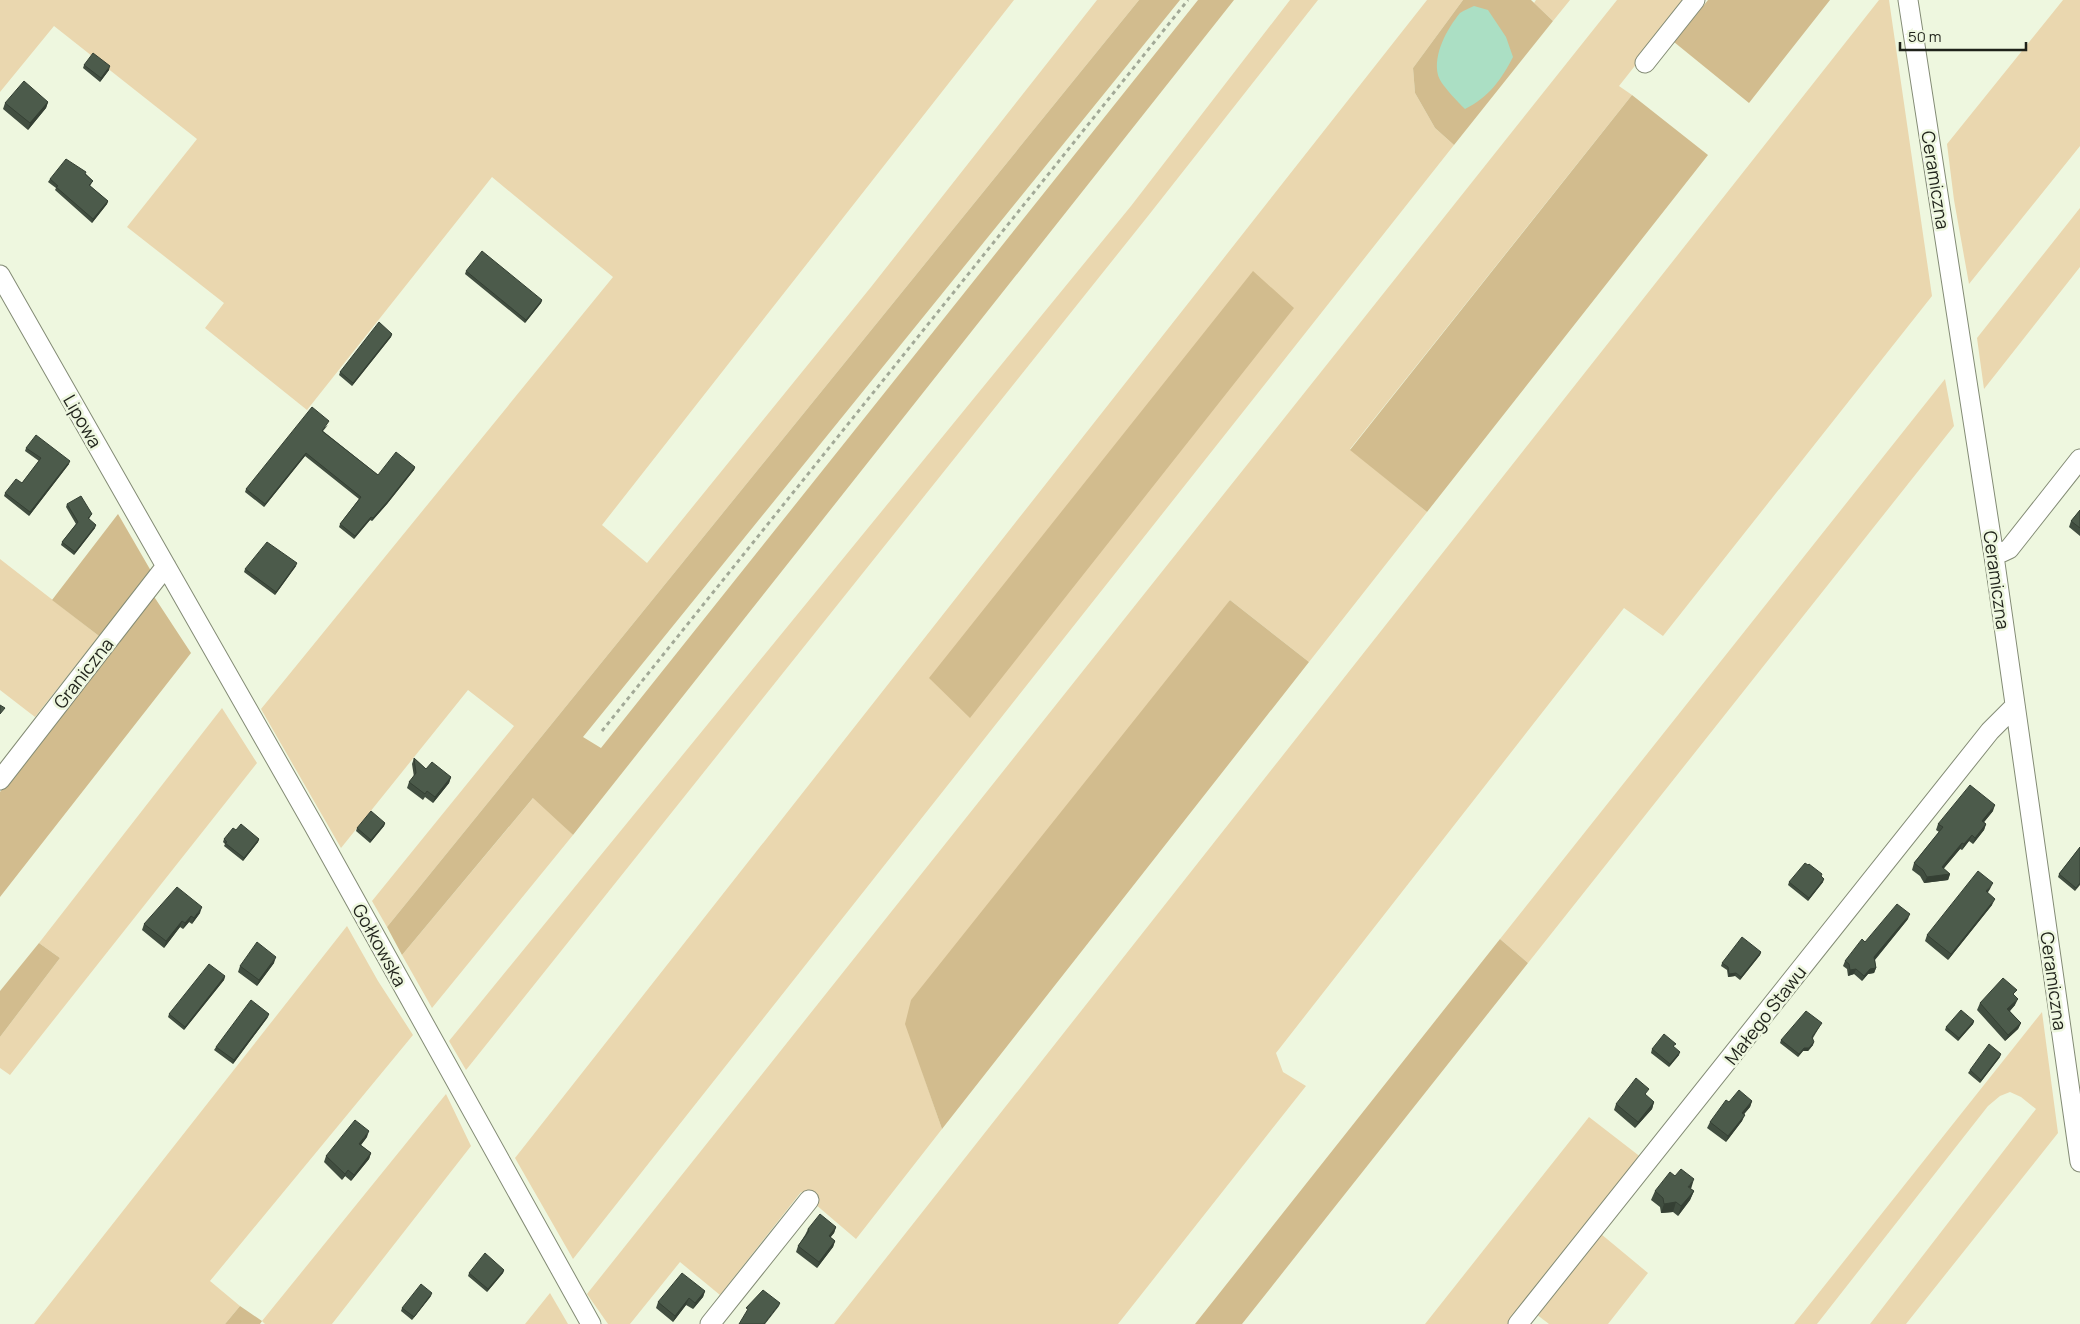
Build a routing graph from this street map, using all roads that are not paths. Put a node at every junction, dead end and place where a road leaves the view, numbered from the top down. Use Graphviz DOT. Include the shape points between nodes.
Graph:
graph roads {
  1 [pos="1695,0"];
  2 [pos="1908,0"];
  3 [pos="1645,63"];
  4 [pos="0,275"];
  5 [pos="2080,459"];
  6 [pos="1994,556"];
  7 [pos="166,566"];
  8 [pos="2014,707"];
  9 [pos="0,780"];
  10 [pos="2078,1134"];
  11 [pos="2080,1162"];
  12 [pos="809,1200"];
  13 [pos="591,1324"];
  14 [pos="710,1324"];
  15 [pos="1518,1324"];
  1 -- 3 [label="street"];
  2 -- 6 [label="street, Ceramiczna"];
  4 -- 7 [label="street, Lipowa"];
  5 -- 6 [label="street" via="2009,548"];
  6 -- 8 [label="street, Ceramiczna"];
  7 -- 9 [label="street, Graniczna"];
  7 -- 13 [label="street, Gołkowska"];
  8 -- 10 [label="street, Ceramiczna"];
  8 -- 15 [label="street, Małego Stawu" via="1990,731"];
  10 -- 11 [label="street, Ceramiczna"];
  12 -- 14 [label="street"];
}
